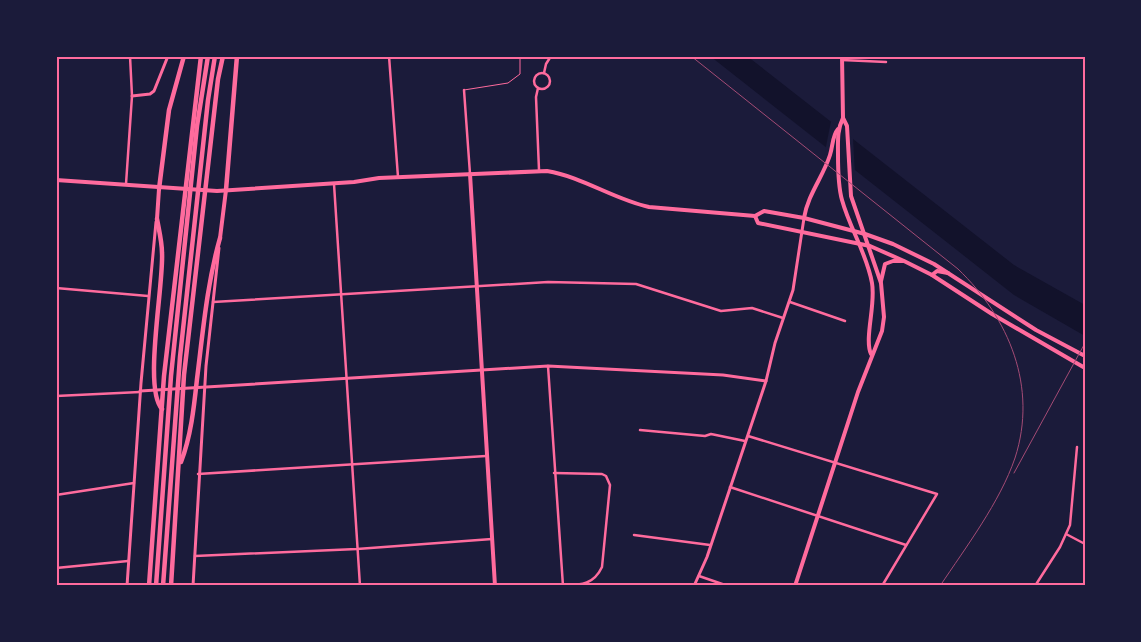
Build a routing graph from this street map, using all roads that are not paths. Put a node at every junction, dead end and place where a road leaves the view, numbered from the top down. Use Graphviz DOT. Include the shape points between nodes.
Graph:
graph roads {
  1 [pos="130,56"];
  2 [pos="168,56"];
  3 [pos="184,56"];
  4 [pos="201,56"];
  5 [pos="208,56"];
  6 [pos="215,56"];
  7 [pos="222,56"];
  8 [pos="237,56"];
  9 [pos="388,56"];
  10 [pos="520,56"];
  11 [pos="551,56"];
  12 [pos="842,58"];
  13 [pos="886,62"];
  14 [pos="544,73"];
  15 [pos="538,88"];
  16 [pos="464,90"];
  17 [pos="132,96"];
  18 [pos="843,118"];
  19 [pos="838,128"];
  20 [pos="539,170"];
  21 [pos="470,174"];
  22 [pos="398,177"];
  23 [pos="56,180"];
  24 [pos="334,183"];
  25 [pos="125,186"];
  26 [pos="159,188"];
  27 [pos="226,190"];
  28 [pos="755,216"];
  29 [pos="157,218"];
  30 [pos="804,218"];
  31 [pos="854,230"];
  32 [pos="802,231"];
  33 [pos="865,234"];
  34 [pos="220,238"];
  35 [pos="859,243"];
  36 [pos="870,246"];
  37 [pos="904,261"];
  38 [pos="950,273"];
  39 [pos="932,275"];
  40 [pos="881,283"];
  41 [pos="477,286"];
  42 [pos="56,288"];
  43 [pos="148,296"];
  44 [pos="339,296"];
  45 [pos="213,302"];
  46 [pos="790,302"];
  47 [pos="784,318"];
  48 [pos="845,321"];
  49 [pos="871,354"];
  50 [pos="1085,356"];
  51 [pos="548,366"];
  52 [pos="1085,368"];
  53 [pos="481,370"];
  54 [pos="346,380"];
  55 [pos="766,381"];
  56 [pos="206,387"];
  57 [pos="140,392"];
  58 [pos="56,396"];
  59 [pos="160,407"];
  60 [pos="640,430"];
  61 [pos="748,436"];
  62 [pos="745,441"];
  63 [pos="1077,447"];
  64 [pos="486,456"];
  65 [pos="835,462"];
  66 [pos="351,466"];
  67 [pos="179,468"];
  68 [pos="554,473"];
  69 [pos="198,474"];
  70 [pos="134,483"];
  71 [pos="730,487"];
  72 [pos="56,495"];
  73 [pos="817,515"];
  74 [pos="1066,534"];
  75 [pos="634,535"];
  76 [pos="492,539"];
  77 [pos="1085,544"];
  78 [pos="906,545"];
  79 [pos="710,546"];
  80 [pos="357,549"];
  81 [pos="194,556"];
  82 [pos="128,561"];
  83 [pos="56,568"];
  84 [pos="699,576"];
  85 [pos="127,586"];
  86 [pos="149,586"];
  87 [pos="156,586"];
  88 [pos="164,586"];
  89 [pos="171,586"];
  90 [pos="193,586"];
  91 [pos="360,586"];
  92 [pos="496,586"];
  93 [pos="564,586"];
  94 [pos="694,586"];
  95 [pos="728,586"];
  96 [pos="795,586"];
  97 [pos="882,586"];
  98 [pos="1035,586"];
  1 -- 17 [label="street"];
  2 -- 17 [label="street" via="154,91"];
  3 -- 26 [label="highway" via="169,110"];
  4 -- 59 [label="highway"];
  5 -- 87 [label="highway" via="197,126 171,376"];
  6 -- 88 [label="highway" via="178,375"];
  7 -- 67 [label="highway" via="184,375"];
  8 -- 27 [label="highway"];
  9 -- 22 [label="street"];
  10 -- 16 [label="lane" via="520,74 513,81"];
  11 -- 14 [label="street"];
  12 -- 13 [label="street"];
  12 -- 18 [label="main road"];
  14 -- 15 [label="street" via="535,77"];
  14 -- 15 [label="street" via="550,82 546,88"];
  15 -- 20 [label="street"];
  16 -- 21 [label="street"];
  17 -- 25 [label="street"];
  18 -- 19 [label="main road"];
  18 -- 33 [label="main road" via="847,126 849,186"];
  19 -- 30 [label="main road" via="830,155 810,194"];
  19 -- 31 [label="main road" via="842,199"];
  20 -- 21 [label="main road"];
  20 -- 28 [label="main road" via="567,175 649,207"];
  21 -- 22 [label="main road"];
  21 -- 41 [label="main road"];
  22 -- 24 [label="main road"];
  23 -- 25 [label="main road"];
  24 -- 27 [label="main road"];
  24 -- 44 [label="street"];
  25 -- 26 [label="main road"];
  26 -- 27 [label="main road"];
  26 -- 29 [label="main road"];
  27 -- 34 [label="main road"];
  28 -- 30 [label="main road" via="764,211"];
  28 -- 32 [label="main road" via="758,222"];
  29 -- 43 [label="street"];
  29 -- 59 [label="highway" via="162,252 154,377"];
  30 -- 31 [label="main road"];
  30 -- 32 [label="street"];
  31 -- 33 [label="main road"];
  31 -- 35 [label="main road"];
  32 -- 35 [label="main road"];
  32 -- 46 [label="street"];
  33 -- 36 [label="main road"];
  33 -- 38 [label="main road" via="911,252"];
  34 -- 45 [label="street"];
  34 -- 67 [label="highway" via="210,274 186,449"];
  35 -- 36 [label="main road"];
  35 -- 49 [label="main road" via="869,267 874,292 867,345"];
  36 -- 37 [label="main road"];
  36 -- 40 [label="main road"];
  37 -- 39 [label="main road"];
  37 -- 40 [label="main road" via="885,264"];
  38 -- 39 [label="main road" via="937,271"];
  38 -- 50 [label="main road" via="1036,330"];
  39 -- 52 [label="main road"];
  40 -- 49 [label="main road" via="884,317"];
  41 -- 44 [label="street"];
  41 -- 47 [label="street" via="548,282 636,284 721,311 752,308"];
  41 -- 53 [label="main road"];
  42 -- 43 [label="street"];
  43 -- 57 [label="street"];
  44 -- 45 [label="street"];
  44 -- 54 [label="street"];
  45 -- 56 [label="street"];
  46 -- 47 [label="street"];
  46 -- 48 [label="street"];
  47 -- 55 [label="street"];
  49 -- 65 [label="main road"];
  51 -- 53 [label="street"];
  51 -- 55 [label="street" via="733,375"];
  51 -- 68 [label="street"];
  53 -- 54 [label="street"];
  53 -- 64 [label="main road"];
  54 -- 56 [label="street"];
  54 -- 66 [label="street"];
  55 -- 61 [label="street"];
  56 -- 57 [label="street"];
  56 -- 69 [label="street"];
  57 -- 58 [label="street"];
  57 -- 70 [label="street"];
  59 -- 86 [label="highway"];
  60 -- 62 [label="street" via="711,434"];
  61 -- 62 [label="street"];
  61 -- 65 [label="street"];
  62 -- 71 [label="street"];
  63 -- 74 [label="street" via="1070,525"];
  64 -- 66 [label="street"];
  64 -- 76 [label="main road"];
  65 -- 73 [label="main road"];
  65 -- 78 [label="street" via="937,494"];
  66 -- 69 [label="street"];
  66 -- 80 [label="street"];
  67 -- 89 [label="highway"];
  68 -- 93 [label="street"];
  68 -- 93 [label="street" via="602,474 610,485 599,574 589,583"];
  69 -- 81 [label="street"];
  70 -- 72 [label="street"];
  70 -- 82 [label="street"];
  71 -- 73 [label="street"];
  71 -- 79 [label="street"];
  73 -- 78 [label="street"];
  73 -- 96 [label="main road"];
  74 -- 77 [label="street"];
  74 -- 98 [label="street"];
  75 -- 79 [label="street"];
  76 -- 80 [label="street"];
  76 -- 92 [label="main road"];
  78 -- 97 [label="street"];
  79 -- 84 [label="street"];
  80 -- 81 [label="street"];
  80 -- 91 [label="street"];
  81 -- 90 [label="street"];
  82 -- 83 [label="street"];
  82 -- 85 [label="street"];
  84 -- 94 [label="street"];
  84 -- 95 [label="street"];
}
